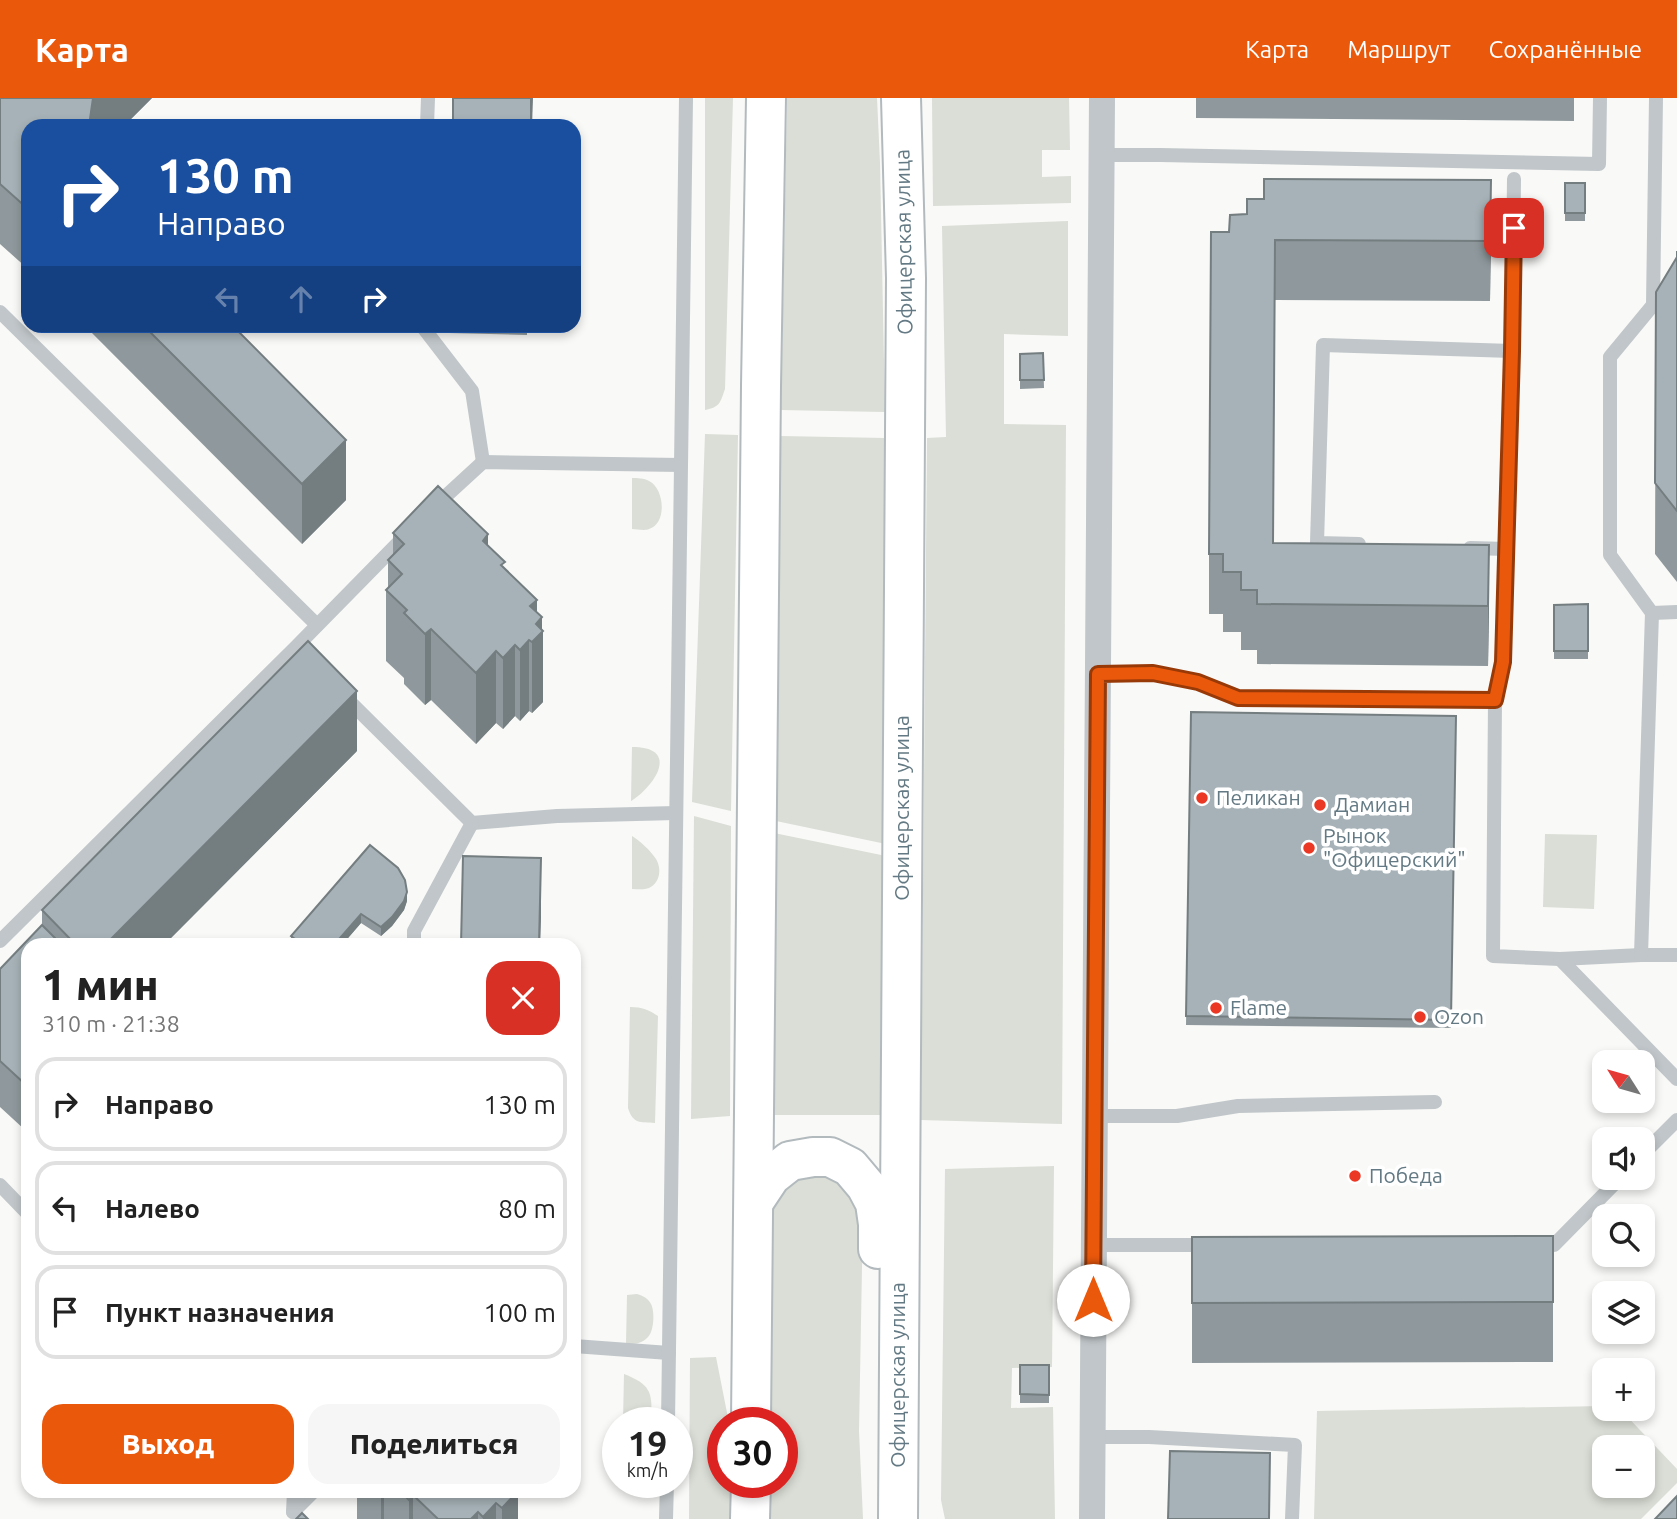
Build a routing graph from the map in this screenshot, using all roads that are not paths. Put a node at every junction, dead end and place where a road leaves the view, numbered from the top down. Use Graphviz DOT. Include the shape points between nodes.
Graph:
graph roads {
  1 [pos="428,98"];
  2 [pos="686,98"];
  3 [pos="766,98"];
  4 [pos="901,98"];
  5 [pos="1102,98"];
  6 [pos="1600,98"];
  7 [pos="1656,98"];
  8 [pos="427,119"];
  9 [pos="1101,155"];
  10 [pos="1514,179"];
  11 [pos="0,312"];
  12 [pos="21,333"];
  13 [pos="21,333"];
  14 [pos="427,333"];
  15 [pos="1512,351"];
  16 [pos="483,462"];
  17 [pos="681,465"];
  18 [pos="1371,545"];
  19 [pos="1452,547"];
  20 [pos="1507,549"];
  21 [pos="1677,612"];
  22 [pos="1652,613"];
  23 [pos="317,625"];
  24 [pos="1098,674"];
  25 [pos="333,685"];
  26 [pos="1495,700"];
  27 [pos="676,813"];
  28 [pos="472,823"];
  29 [pos="414,938"];
  30 [pos="0,941"];
  31 [pos="1641,955"];
  32 [pos="1677,955"];
  33 [pos="1560,959"];
  34 [pos="1677,1079"];
  35 [pos="1435,1102"];
  36 [pos="1094,1116"];
  37 [pos="1677,1120"];
  38 [pos="1655,1142"];
  39 [pos="0,1185"];
  40 [pos="1608,1190"];
  41 [pos="755,1199"];
  42 [pos="21,1207"];
  43 [pos="1094,1245"];
  44 [pos="1227,1245"];
  45 [pos="1513,1245"];
  46 [pos="581,1347"];
  47 [pos="669,1353"];
  48 [pos="668,1407"];
  49 [pos="751,1407"];
  50 [pos="1092,1437"];
  51 [pos="294,1498"];
  52 [pos="309,1498"];
  53 [pos="667,1498"];
  54 [pos="751,1498"];
  55 [pos="294,1517"];
  56 [pos="666,1519"];
  57 [pos="750,1519"];
  58 [pos="897,1519"];
  59 [pos="1092,1519"];
  60 [pos="1292,1519"];
  1 -- 8 [label="lane"];
  2 -- 17 [label="lane"];
  3 -- 41 [label="main road"];
  4 -- 58 [label="main road, Офицерская улица" via="906,278"];
  5 -- 9 [label="street"];
  6 -- 9 [label="lane" via="1599,164"];
  7 -- 22 [label="lane" via="1659,305 1610,357 1610,555"];
  9 -- 24 [label="street"];
  10 -- 15 [label="lane"];
  11 -- 13 [label="lane"];
  12 -- 23 [label="lane"];
  14 -- 16 [label="lane" via="472,391"];
  15 -- 18 [label="lane" via="1323,345 1317,543"];
  15 -- 20 [label="lane"];
  16 -- 17 [label="lane"];
  16 -- 23 [label="lane"];
  17 -- 27 [label="lane"];
  19 -- 20 [label="lane"];
  20 -- 26 [label="lane" via="1503,662"];
  21 -- 22 [label="lane"];
  22 -- 31 [label="lane"];
  23 -- 30 [label="lane" via="301,652"];
  24 -- 26 [label="lane" via="1153,673 1198,682 1238,698"];
  24 -- 36 [label="street"];
  25 -- 28 [label="lane"];
  26 -- 33 [label="lane" via="1493,956"];
  27 -- 28 [label="lane"];
  27 -- 47 [label="lane"];
  28 -- 29 [label="lane"];
  31 -- 32 [label="lane"];
  31 -- 33 [label="lane"];
  33 -- 34 [label="lane"];
  35 -- 36 [label="lane" via="1238,1106 1177,1116"];
  36 -- 43 [label="street"];
  37 -- 38 [label="lane"];
  39 -- 42 [label="lane"];
  40 -- 45 [label="lane" via="1554,1245"];
  41 -- 49 [label="main road"];
  41 -- 58 [label="main road, Офицерская улица" via="771,1176 790,1161 830,1157 850,1167 874,1203 878,1224 877,1369"];
  43 -- 44 [label="lane"];
  43 -- 50 [label="street"];
  46 -- 47 [label="lane"];
  47 -- 48 [label="lane"];
  50 -- 59 [label="street"];
  50 -- 60 [label="lane" via="1295,1445"];
  51 -- 55 [label="lane"];
  52 -- 55 [label="lane"];
  53 -- 56 [label="lane"];
  54 -- 57 [label="main road"];
}
